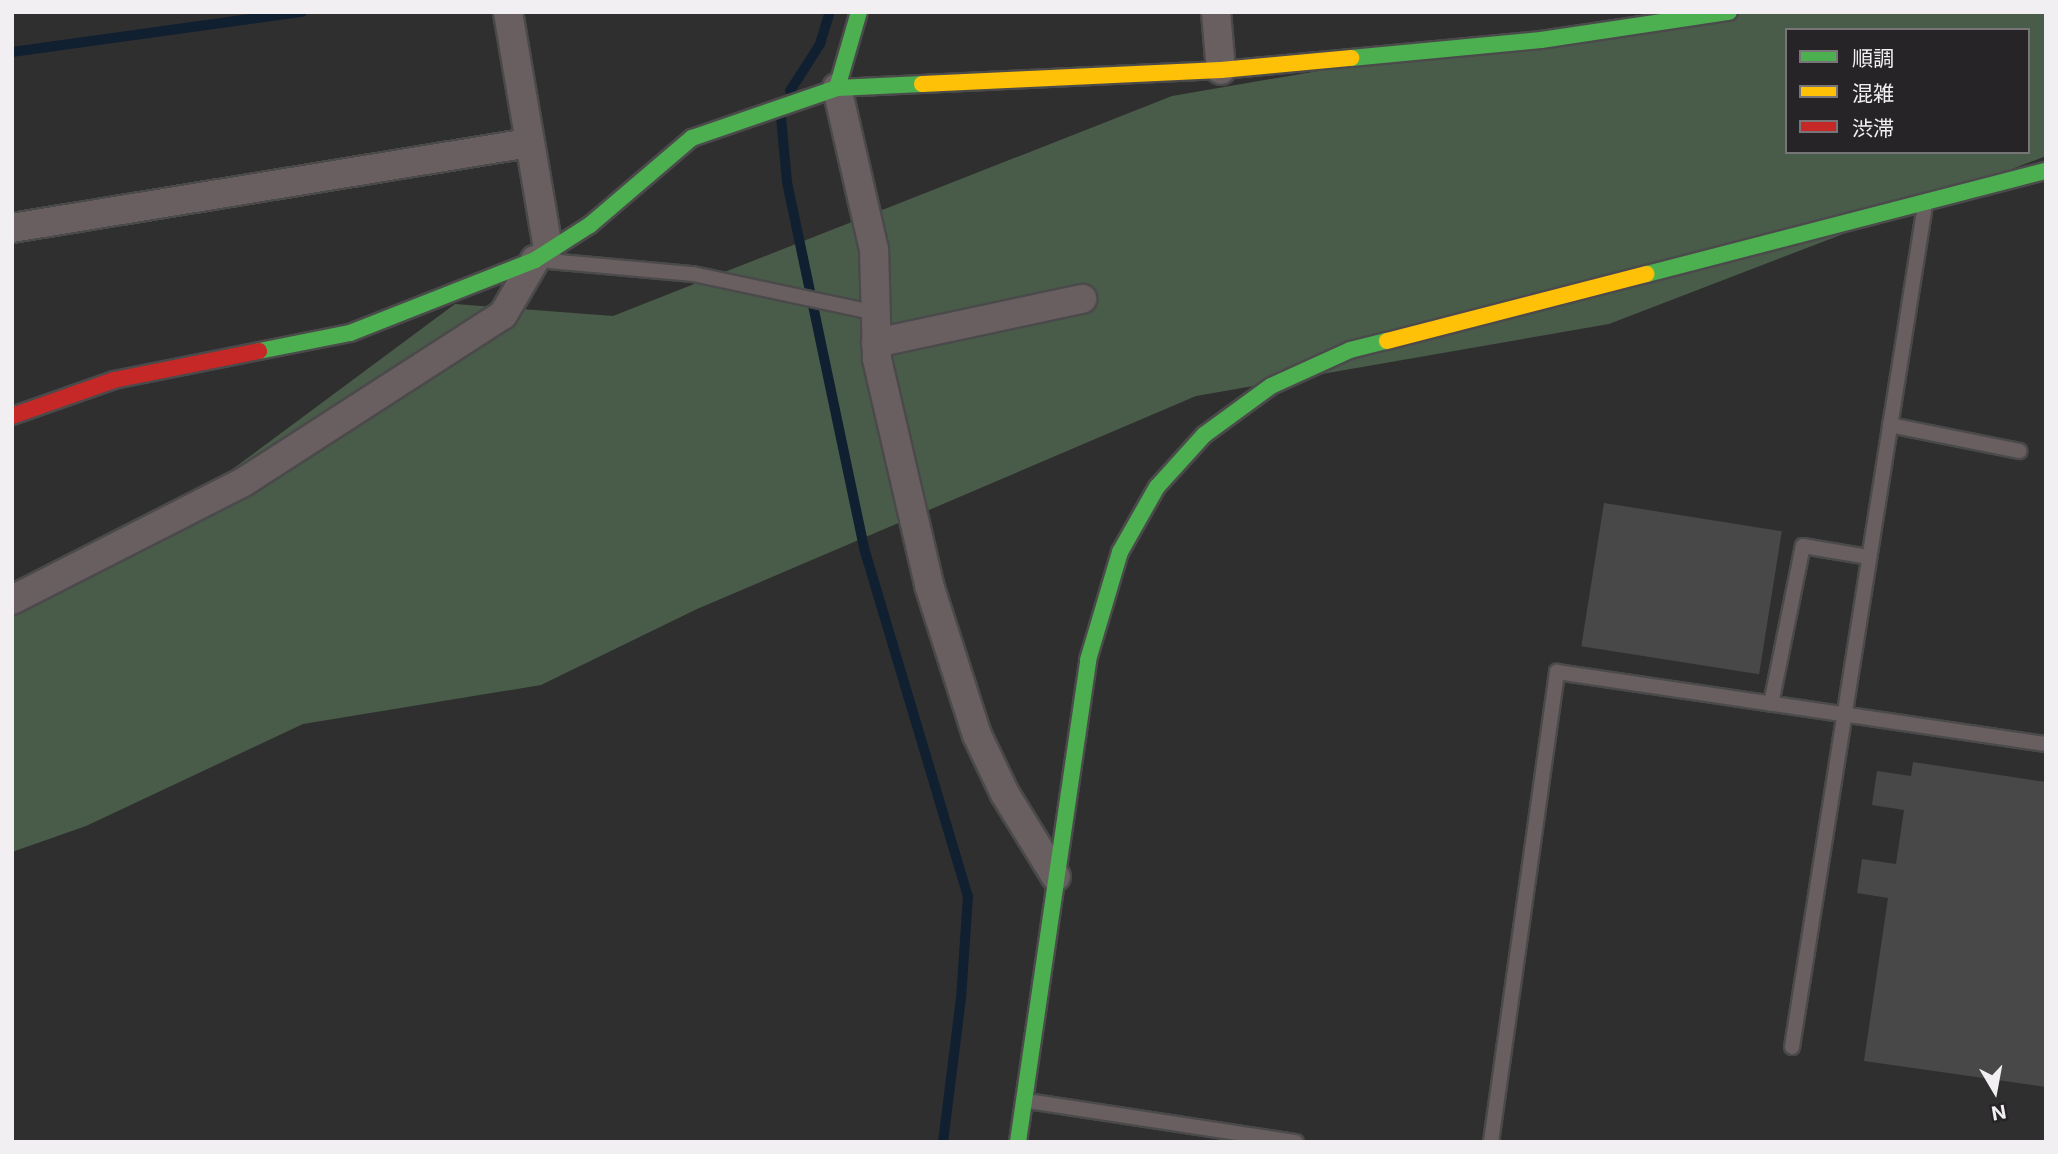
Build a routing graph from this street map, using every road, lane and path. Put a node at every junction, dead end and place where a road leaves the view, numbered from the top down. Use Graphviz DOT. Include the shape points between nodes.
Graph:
graph roads {
  1 [pos="508,12"];
  2 [pos="859,12"];
  3 [pos="1216,12"];
  4 [pos="1729,12"];
  5 [pos="1221,69"];
  6 [pos="837,88"];
  7 [pos="529,143"];
  8 [pos="2046,171"];
  9 [pos="1925,201"];
  10 [pos="12,228"];
  11 [pos="541,254"];
  12 [pos="1082,299"];
  13 [pos="876,313"];
  14 [pos="876,344"];
  15 [pos="12,416"];
  16 [pos="1890,425"];
  17 [pos="2019,451"];
  18 [pos="1869,557"];
  19 [pos="12,600"];
  20 [pos="1772,704"];
  21 [pos="1844,714"];
  22 [pos="2046,744"];
  23 [pos="1056,877"];
  24 [pos="1792,1047"];
  25 [pos="1024,1101"];
  26 [pos="1018,1142"];
  27 [pos="1296,1142"];
  28 [pos="1491,1142"];
  1 -- 7 [label="street"];
  2 -- 6 [label="street"];
  3 -- 5 [label="street"];
  4 -- 5 [label="street" via="1541,40"];
  5 -- 6 [label="street"];
  6 -- 11 [label="street" via="692,138 590,225"];
  6 -- 13 [label="street" via="874,249"];
  7 -- 10 [label="street"];
  7 -- 11 [label="street"];
  8 -- 9 [label="street"];
  9 -- 16 [label="lane"];
  9 -- 23 [label="street" via="1350,350 1271,386 1204,435 1157,487 1121,552 1088,660"];
  11 -- 13 [label="lane" via="693,274"];
  11 -- 15 [label="street" via="350,333 114,380"];
  11 -- 19 [label="street" via="503,315 242,483"];
  12 -- 14 [label="street"];
  13 -- 14 [label="street"];
  14 -- 23 [label="street" via="929,585 977,735 1005,794"];
  16 -- 17 [label="lane"];
  16 -- 18 [label="lane"];
  18 -- 20 [label="lane" via="1803,546"];
  18 -- 21 [label="lane"];
  20 -- 21 [label="lane"];
  20 -- 28 [label="lane" via="1557,672"];
  21 -- 22 [label="lane"];
  21 -- 24 [label="lane"];
  23 -- 25 [label="street"];
  25 -- 26 [label="street"];
  25 -- 27 [label="lane"];
}
